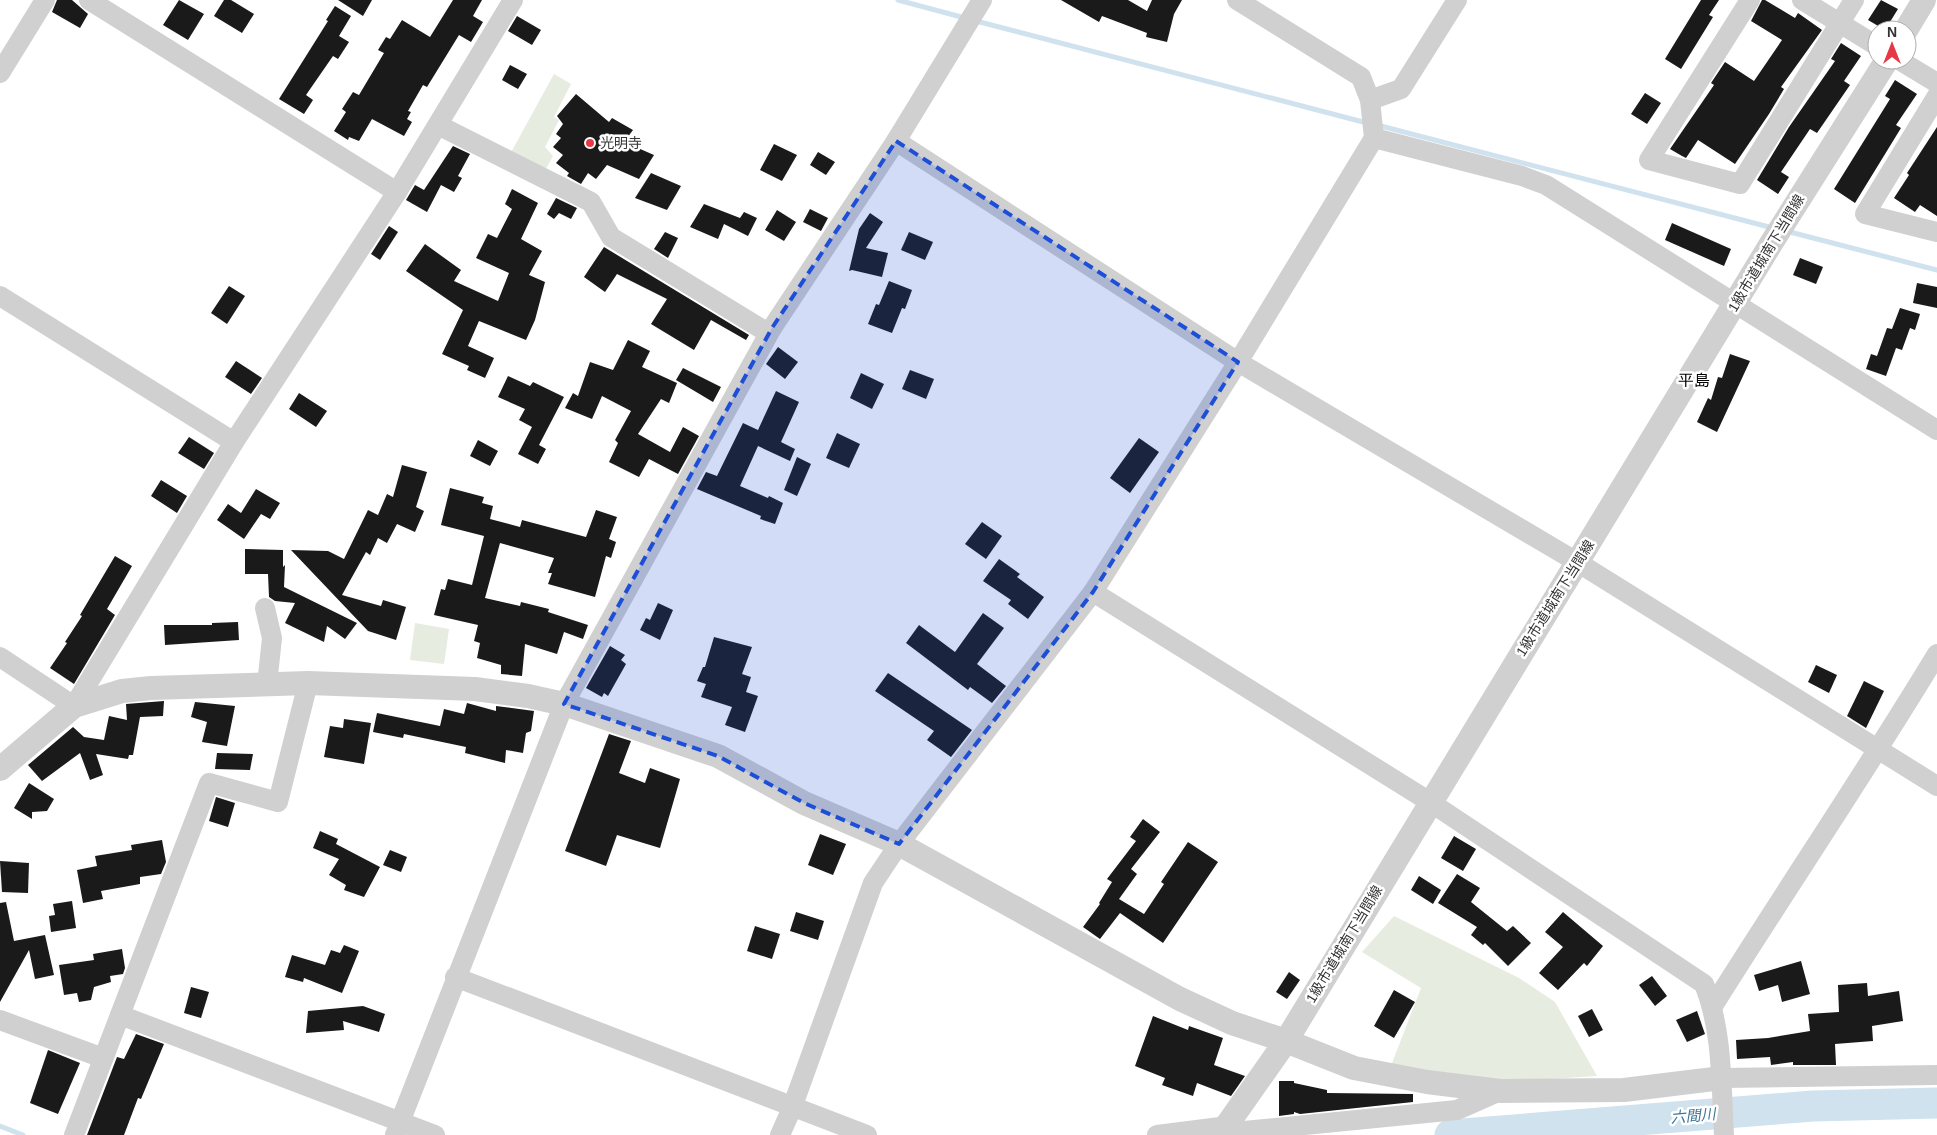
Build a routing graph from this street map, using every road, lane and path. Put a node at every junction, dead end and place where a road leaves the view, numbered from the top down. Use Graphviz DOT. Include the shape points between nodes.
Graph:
graph roads {
  1 [pos="46,0"];
  2 [pos="89,0"];
  3 [pos="512,0"];
  4 [pos="1237,0"];
  5 [pos="1457,0"];
  6 [pos="1750,0"];
  7 [pos="1802,0"];
  8 [pos="1854,0"];
  9 [pos="1924,0"];
  10 [pos="980,3"];
  11 [pos="1912,20"];
  12 [pos="1840,23"];
  13 [pos="1867,40"];
  14 [pos="1881,70"];
  15 [pos="1916,70"];
  16 [pos="0,73"];
  17 [pos="1937,83"];
  18 [pos="1937,96"];
  19 [pos="1370,100"];
  20 [pos="438,125"];
  21 [pos="1374,138"];
  22 [pos="896,141"];
  23 [pos="397,192"];
  24 [pos="1937,232"];
  25 [pos="0,296"];
  26 [pos="1734,305"];
  27 [pos="772,328"];
  28 [pos="1238,362"];
  29 [pos="1937,430"];
  30 [pos="234,442"];
  31 [pos="1577,562"];
  32 [pos="1093,592"];
  33 [pos="265,608"];
  34 [pos="1937,654"];
  35 [pos="0,657"];
  36 [pos="308,684"];
  37 [pos="266,685"];
  38 [pos="564,704"];
  39 [pos="74,706"];
  40 [pos="1879,751"];
  41 [pos="0,769"];
  42 [pos="1937,786"];
  43 [pos="1430,802"];
  44 [pos="899,844"];
  45 [pos="455,977"];
  46 [pos="1713,1006"];
  47 [pos="120,1015"];
  48 [pos="0,1020"];
  49 [pos="1286,1041"];
  50 [pos="103,1058"];
  51 [pos="1937,1075"];
  52 [pos="1722,1083"];
  53 [pos="1500,1091"];
  54 [pos="792,1108"];
  55 [pos="397,1128"];
  56 [pos="1228,1132"];
  57 [pos="1724,1132"];
  58 [pos="74,1135"];
  59 [pos="435,1135"];
  60 [pos="780,1135"];
  61 [pos="867,1135"];
  62 [pos="1157,1135"];
  1 -- 16 [label="street"];
  2 -- 23 [label="street"];
  3 -- 20 [label="street"];
  4 -- 19 [label="street" via="1361,78"];
  5 -- 19 [label="street" via="1401,89"];
  6 -- 12 [label="street" via="1649,160 1740,184"];
  7 -- 12 [label="street"];
  8 -- 12 [label="street"];
  9 -- 11 [label="street"];
  10 -- 22 [label="street"];
  12 -- 13 [label="street"];
  14 -- 26 [label="street, 1級市道城南下当間線"];
  15 -- 17 [label="street"];
  18 -- 24 [label="street" via="1865,214"];
  19 -- 21 [label="street"];
  20 -- 23 [label="street"];
  20 -- 27 [label="street" via="590,202 611,237 765,331"];
  21 -- 26 [label="street" via="1546,185"];
  21 -- 28 [label="street"];
  22 -- 27 [label="street"];
  22 -- 28 [label="street"];
  23 -- 30 [label="street"];
  25 -- 30 [label="street"];
  26 -- 29 [label="street"];
  26 -- 31 [label="street, 1級市道城南下当間線"];
  27 -- 38 [label="street"];
  28 -- 31 [label="street"];
  28 -- 32 [label="street"];
  30 -- 39 [label="street"];
  31 -- 40 [label="street"];
  31 -- 43 [label="street, 1級市道城南下当間線"];
  32 -- 43 [label="street"];
  32 -- 44 [label="street"];
  33 -- 37 [label="street" via="272,638"];
  34 -- 40 [label="street"];
  35 -- 39 [label="street"];
  36 -- 37 [label="street"];
  36 -- 38 [label="street" via="475,689"];
  36 -- 47 [label="street" via="278,802 209,783"];
  37 -- 39 [label="street" via="122,691"];
  38 -- 44 [label="street" via="718,756 804,803"];
  38 -- 45 [label="street"];
  39 -- 41 [label="street"];
  40 -- 42 [label="street"];
  40 -- 46 [label="street"];
  43 -- 46 [label="street" via="1704,984"];
  43 -- 49 [label="street, 1級市道城南下当間線"];
  44 -- 49 [label="street" via="1180,999 1232,1023"];
  44 -- 54 [label="street" via="873,883"];
  45 -- 54 [label="street"];
  45 -- 55 [label="street"];
  46 -- 52 [label="street"];
  47 -- 50 [label="street"];
  47 -- 55 [label="street"];
  48 -- 50 [label="street"];
  49 -- 53 [label="street" via="1354,1068"];
  49 -- 56 [label="street, 1級市道城南下当間線"];
  50 -- 58 [label="street"];
  51 -- 52 [label="street"];
  52 -- 53 [label="street" via="1624,1090"];
  52 -- 57 [label="street"];
  53 -- 56 [label="street" via="1457,1110"];
  54 -- 60 [label="street"];
  54 -- 61 [label="street"];
  55 -- 59 [label="street"];
  56 -- 62 [label="street"];
}
